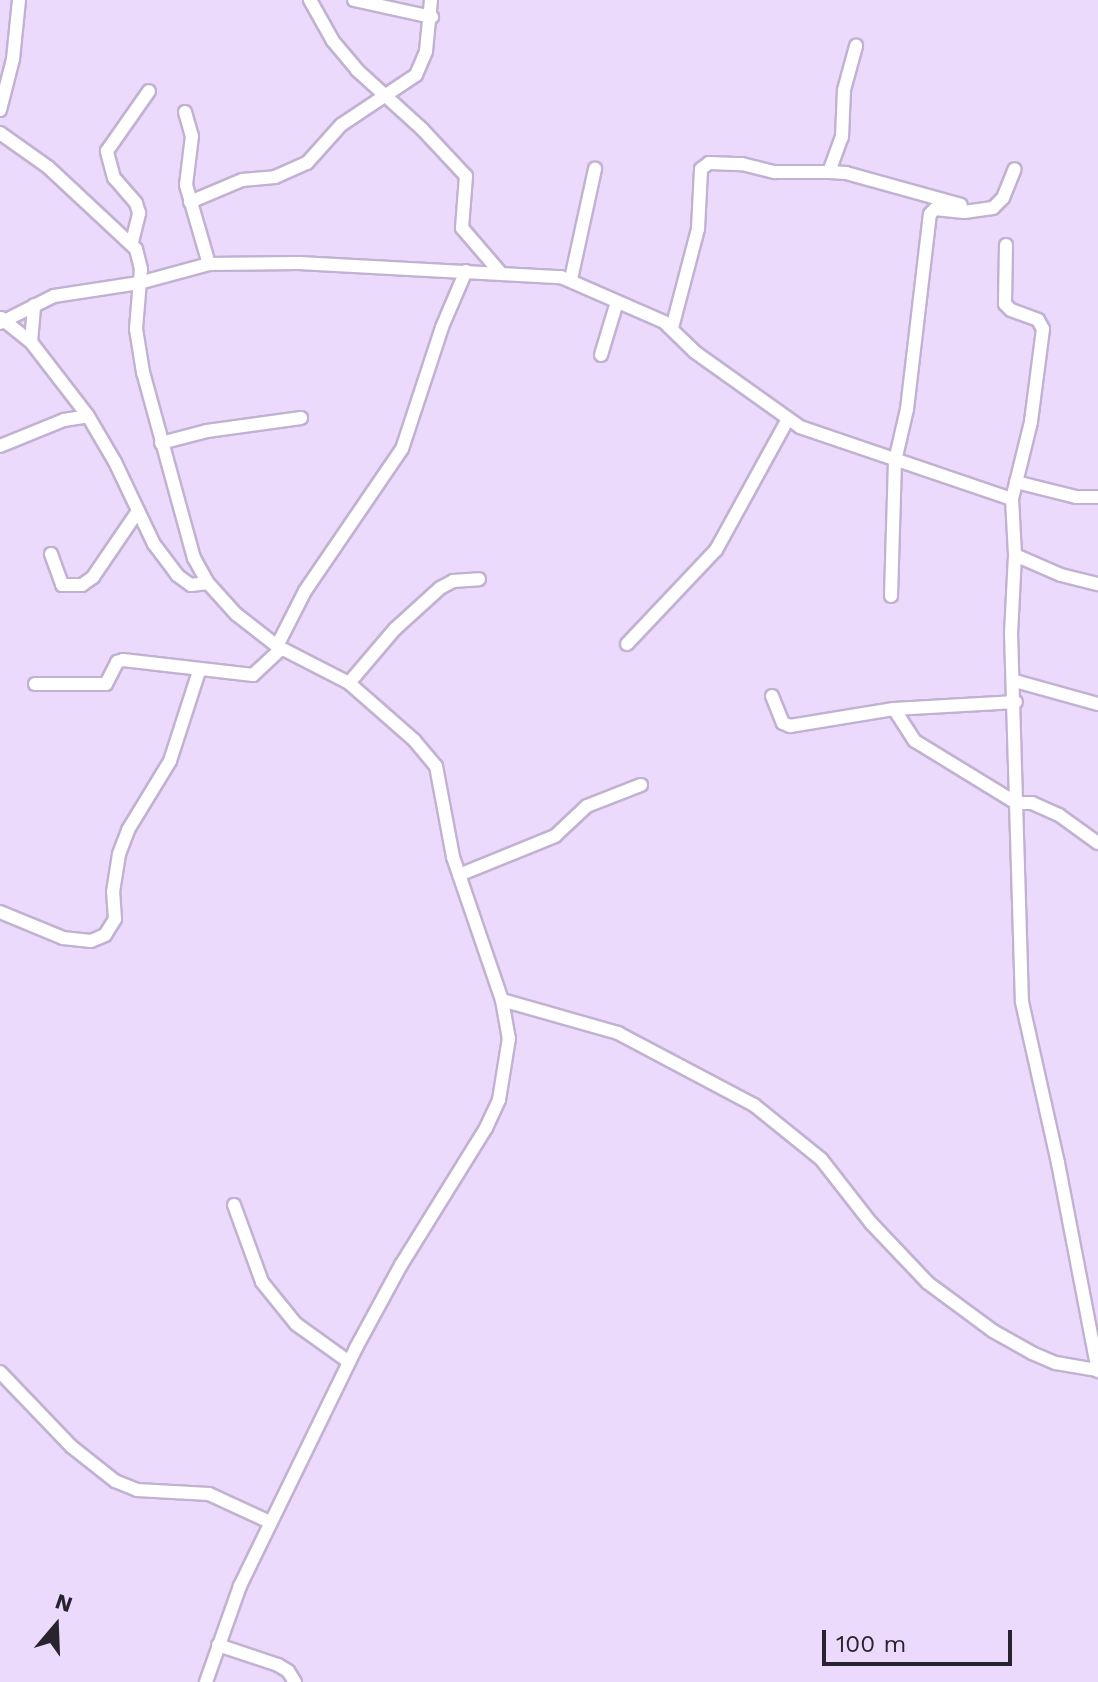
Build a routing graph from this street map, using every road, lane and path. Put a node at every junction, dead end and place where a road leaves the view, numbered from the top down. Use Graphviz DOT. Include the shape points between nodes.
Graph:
graph roads {
  1 [pos="19,0"];
  2 [pos="310,0"];
  3 [pos="354,0"];
  4 [pos="431,0"];
  5 [pos="432,17"];
  6 [pos="856,46"];
  7 [pos="149,91"];
  8 [pos="383,94"];
  9 [pos="0,110"];
  10 [pos="185,112"];
  11 [pos="0,133"];
  12 [pos="595,169"];
  13 [pos="1015,169"];
  14 [pos="829,172"];
  15 [pos="190,202"];
  16 [pos="981,211"];
  17 [pos="132,242"];
  18 [pos="1006,245"];
  19 [pos="209,264"];
  20 [pos="466,271"];
  21 [pos="499,271"];
  22 [pos="571,279"];
  23 [pos="139,283"];
  24 [pos="617,302"];
  25 [pos="34,305"];
  26 [pos="2,320"];
  27 [pos="672,328"];
  28 [pos="31,342"];
  29 [pos="601,355"];
  30 [pos="88,416"];
  31 [pos="301,418"];
  32 [pos="787,421"];
  33 [pos="161,443"];
  34 [pos="0,446"];
  35 [pos="895,461"];
  36 [pos="1016,482"];
  37 [pos="1098,497"];
  38 [pos="1012,499"];
  39 [pos="138,511"];
  40 [pos="51,554"];
  41 [pos="1015,555"];
  42 [pos="479,579"];
  43 [pos="208,583"];
  44 [pos="1098,584"];
  45 [pos="891,596"];
  46 [pos="627,644"];
  47 [pos="279,647"];
  48 [pos="199,671"];
  49 [pos="1015,681"];
  50 [pos="349,683"];
  51 [pos="35,684"];
  52 [pos="772,696"];
  53 [pos="1016,702"];
  54 [pos="1098,704"];
  55 [pos="894,709"];
  56 [pos="641,785"];
  57 [pos="1016,803"];
  58 [pos="1098,843"];
  59 [pos="459,875"];
  60 [pos="0,912"];
  61 [pos="502,1000"];
  62 [pos="234,1205"];
  63 [pos="349,1362"];
  64 [pos="1098,1370"];
  65 [pos="0,1372"];
  66 [pos="270,1522"];
  67 [pos="218,1645"];
  68 [pos="206,1682"];
  69 [pos="295,1682"];
  1 -- 9 [label="street" via="13,59"];
  2 -- 8 [label="street" via="333,41"];
  3 -- 5 [label="street"];
  4 -- 5 [label="street"];
  5 -- 8 [label="street" via="420,70"];
  6 -- 14 [label="street" via="844,90 842,137"];
  7 -- 17 [label="street" via="108,147 114,178 133,197 139,213"];
  8 -- 15 [label="street" via="341,125 307,163 275,177 242,180"];
  8 -- 21 [label="street" via="466,176 462,228"];
  10 -- 15 [label="street" via="192,136 186,185"];
  11 -- 17 [label="street" via="48,167"];
  12 -- 22 [label="street"];
  13 -- 16 [label="street" via="999,204"];
  14 -- 16 [label="street"];
  14 -- 27 [label="street" via="703,165 698,229"];
  15 -- 19 [label="street"];
  16 -- 35 [label="street" via="938,208 930,214 907,409"];
  17 -- 23 [label="street" via="141,263"];
  18 -- 36 [label="street" via="1005,304 1038,320 1043,329 1031,422"];
  19 -- 20 [label="street"];
  19 -- 23 [label="street"];
  20 -- 21 [label="street"];
  20 -- 47 [label="street" via="398,457 312,582"];
  21 -- 22 [label="street"];
  22 -- 24 [label="street"];
  23 -- 25 [label="street" via="77,291"];
  23 -- 33 [label="street" via="136,329"];
  24 -- 27 [label="street"];
  24 -- 29 [label="street"];
  25 -- 26 [label="street"];
  25 -- 28 [label="street"];
  26 -- 28 [label="street"];
  27 -- 32 [label="street" via="695,352"];
  28 -- 30 [label="street"];
  30 -- 34 [label="street" via="52,424"];
  30 -- 39 [label="street"];
  31 -- 33 [label="street"];
  32 -- 35 [label="street"];
  32 -- 46 [label="street" via="716,550"];
  33 -- 43 [label="street" via="194,558"];
  35 -- 38 [label="street"];
  35 -- 45 [label="street"];
  36 -- 37 [label="street"];
  36 -- 38 [label="street"];
  38 -- 41 [label="street"];
  39 -- 40 [label="street" via="82,585 62,585"];
  39 -- 43 [label="street" via="177,575 191,585"];
  41 -- 44 [label="street"];
  41 -- 49 [label="street"];
  42 -- 50 [label="street" via="440,588 395,629"];
  43 -- 47 [label="street" via="236,614"];
  47 -- 48 [label="street" via="253,675"];
  47 -- 50 [label="street"];
  48 -- 51 [label="street" via="123,660 106,684"];
  48 -- 60 [label="street" via="170,761 119,854 115,919 105,935 91,941 63,938"];
  49 -- 53 [label="street"];
  49 -- 54 [label="street"];
  50 -- 59 [label="street" via="436,766"];
  52 -- 55 [label="street" via="783,723 790,726"];
  53 -- 55 [label="street"];
  53 -- 57 [label="street"];
  55 -- 57 [label="street" via="915,741"];
  56 -- 59 [label="street" via="587,806 555,836"];
  57 -- 58 [label="street" via="1032,803 1059,815"];
  57 -- 64 [label="street" via="1022,1002"];
  59 -- 61 [label="street"];
  61 -- 63 [label="street" via="509,1038 499,1100 478,1145 401,1265"];
  61 -- 64 [label="street" via="618,1033 754,1105 821,1159 928,1283 1032,1353"];
  62 -- 63 [label="street" via="262,1282 296,1324"];
  63 -- 66 [label="street"];
  65 -- 66 [label="street" via="72,1447 115,1481 137,1490 209,1494"];
  66 -- 67 [label="street"];
  67 -- 68 [label="street"];
  67 -- 69 [label="street" via="278,1665"];
}
